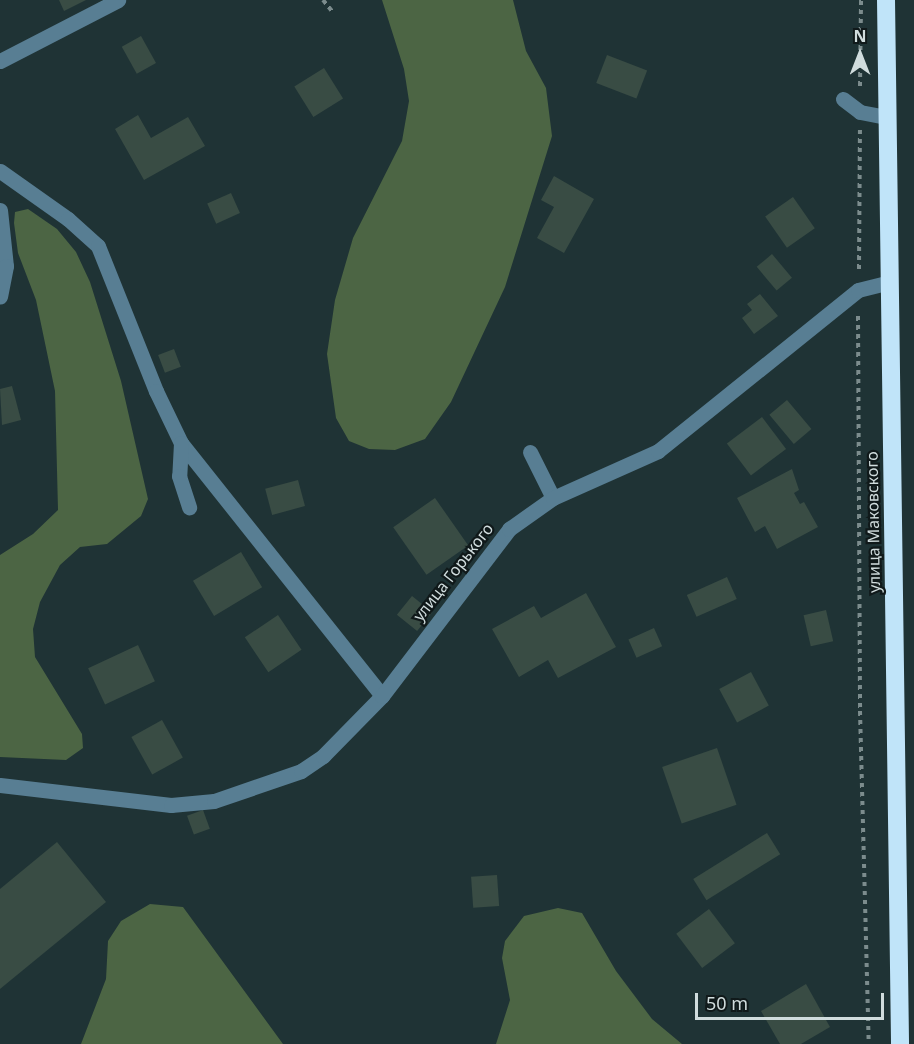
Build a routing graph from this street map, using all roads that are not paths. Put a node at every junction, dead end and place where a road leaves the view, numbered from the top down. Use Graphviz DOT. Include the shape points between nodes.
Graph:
graph roads {
  1 [pos="118,0"];
  2 [pos="886,0"];
  3 [pos="0,61"];
  4 [pos="843,99"];
  5 [pos="886,117"];
  6 [pos="0,171"];
  7 [pos="0,210"];
  8 [pos="887,283"];
  9 [pos="0,296"];
  10 [pos="181,443"];
  11 [pos="530,452"];
  12 [pos="553,498"];
  13 [pos="189,507"];
  14 [pos="382,696"];
  15 [pos="0,785"];
  16 [pos="900,1044"];
  1 -- 3 [label="street"];
  2 -- 5 [label="highway, улица Маковского"];
  4 -- 5 [label="street" via="860,112"];
  5 -- 8 [label="highway, улица Маковского"];
  6 -- 10 [label="street" via="68,219 98,246"];
  7 -- 9 [label="street" via="6,266"];
  8 -- 12 [label="street, улица Горького" via="858,290 658,451"];
  8 -- 16 [label="highway, улица Маковского"];
  10 -- 13 [label="street" via="179,476"];
  10 -- 14 [label="street"];
  11 -- 12 [label="street"];
  12 -- 14 [label="street, улица Горького" via="509,529"];
  14 -- 15 [label="street, улица Горького" via="323,756 301,771 213,801 171,805"];
}
